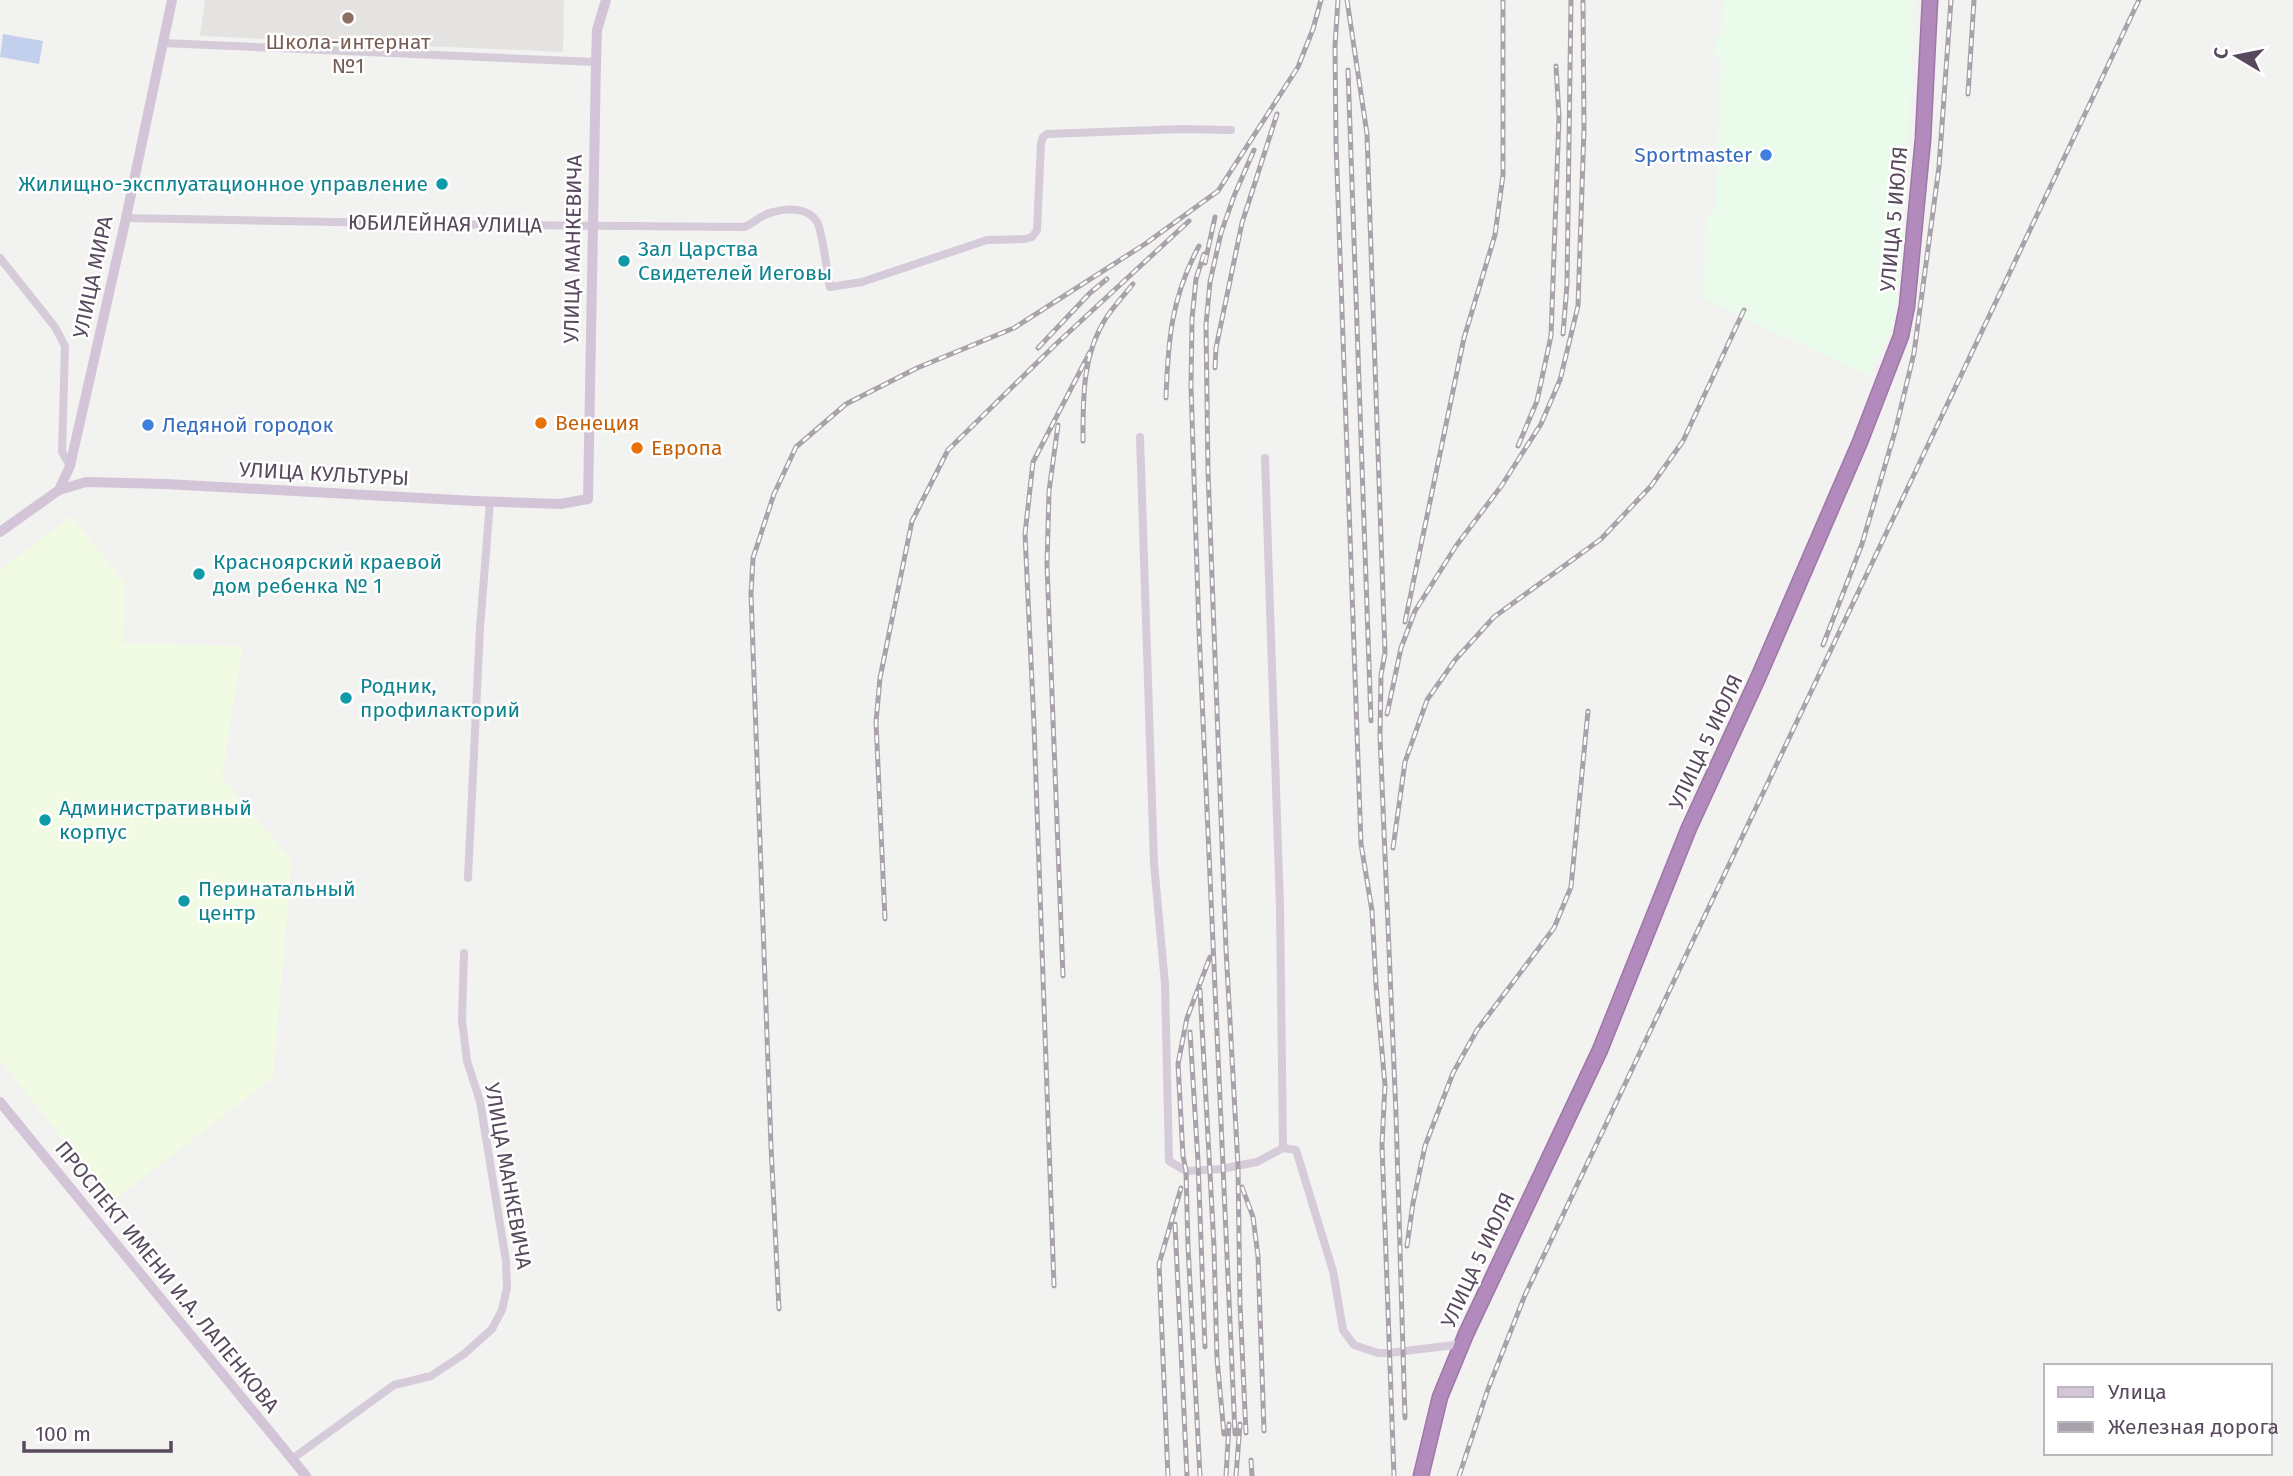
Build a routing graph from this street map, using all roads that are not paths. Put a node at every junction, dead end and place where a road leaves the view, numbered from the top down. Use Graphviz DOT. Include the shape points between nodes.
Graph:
graph roads {
  1 [pos="172,0"];
  2 [pos="606,0"];
  3 [pos="1930,0"];
  4 [pos="162,44"];
  5 [pos="596,62"];
  6 [pos="1231,130"];
  7 [pos="126,218"];
  8 [pos="592,226"];
  9 [pos="0,258"];
  10 [pos="1140,437"];
  11 [pos="1265,458"];
  12 [pos="70,466"];
  13 [pos="59,490"];
  14 [pos="588,499"];
  15 [pos="490,502"];
  16 [pos="0,532"];
  17 [pos="468,878"];
  18 [pos="464,953"];
  19 [pos="0,1102"];
  20 [pos="1283,1148"];
  21 [pos="1462,1344"];
  22 [pos="292,1459"];
  23 [pos="306,1476"];
  24 [pos="1421,1476"];
  1 -- 4 [label="street, УЛИЦА МИРА"];
  2 -- 5 [label="street, УЛИЦА МАНКЕВИЧА" via="597,30"];
  3 -- 21 [label="highway, УЛИЦА 5 ИЮЛЯ" via="1907,306 1896,349 1796,591 1689,828 1600,1050"];
  4 -- 5 [label="street"];
  4 -- 7 [label="street, УЛИЦА МИРА"];
  5 -- 8 [label="street, УЛИЦА МАНКЕВИЧА"];
  6 -- 8 [label="street, ЮБИЛЕЙНАЯ УЛИЦА" via="1047,134 1041,143 1037,230 1032,237 987,240 862,282 830,287 817,223 800,210 770,212 744,227"];
  7 -- 8 [label="street, ЮБИЛЕЙНАЯ УЛИЦА"];
  7 -- 12 [label="street, УЛИЦА МИРА"];
  8 -- 14 [label="street, УЛИЦА МАНКЕВИЧА"];
  9 -- 12 [label="street" via="65,346 62,452"];
  10 -- 20 [label="street" via="1169,1161 1186,1171 1221,1169 1257,1162"];
  11 -- 20 [label="street"];
  12 -- 13 [label="street, УЛИЦА МИРА"];
  13 -- 15 [label="street, УЛИЦА КУЛЬТУРЫ" via="86,482 166,484"];
  13 -- 16 [label="street, УЛИЦА МИРА"];
  14 -- 15 [label="street, УЛИЦА КУЛЬТУРЫ" via="560,504"];
  15 -- 17 [label="street"];
  18 -- 22 [label="street, УЛИЦА МАНКЕВИЧА" via="462,1020 467,1061 480,1101 506,1261 502,1310 492,1329 464,1354 431,1376 394,1385"];
  19 -- 22 [label="street, ПРОСПЕКТ ИМЕНИ И.А. ЛАПЕНКОВА"];
  20 -- 21 [label="street" via="1297,1150 1333,1271 1343,1330 1354,1345 1389,1353"];
  21 -- 24 [label="highway, УЛИЦА 5 ИЮЛЯ" via="1440,1397"];
  22 -- 23 [label="street, ПРОСПЕКТ ИМЕНИ И.А. ЛАПЕНКОВА"];
}
